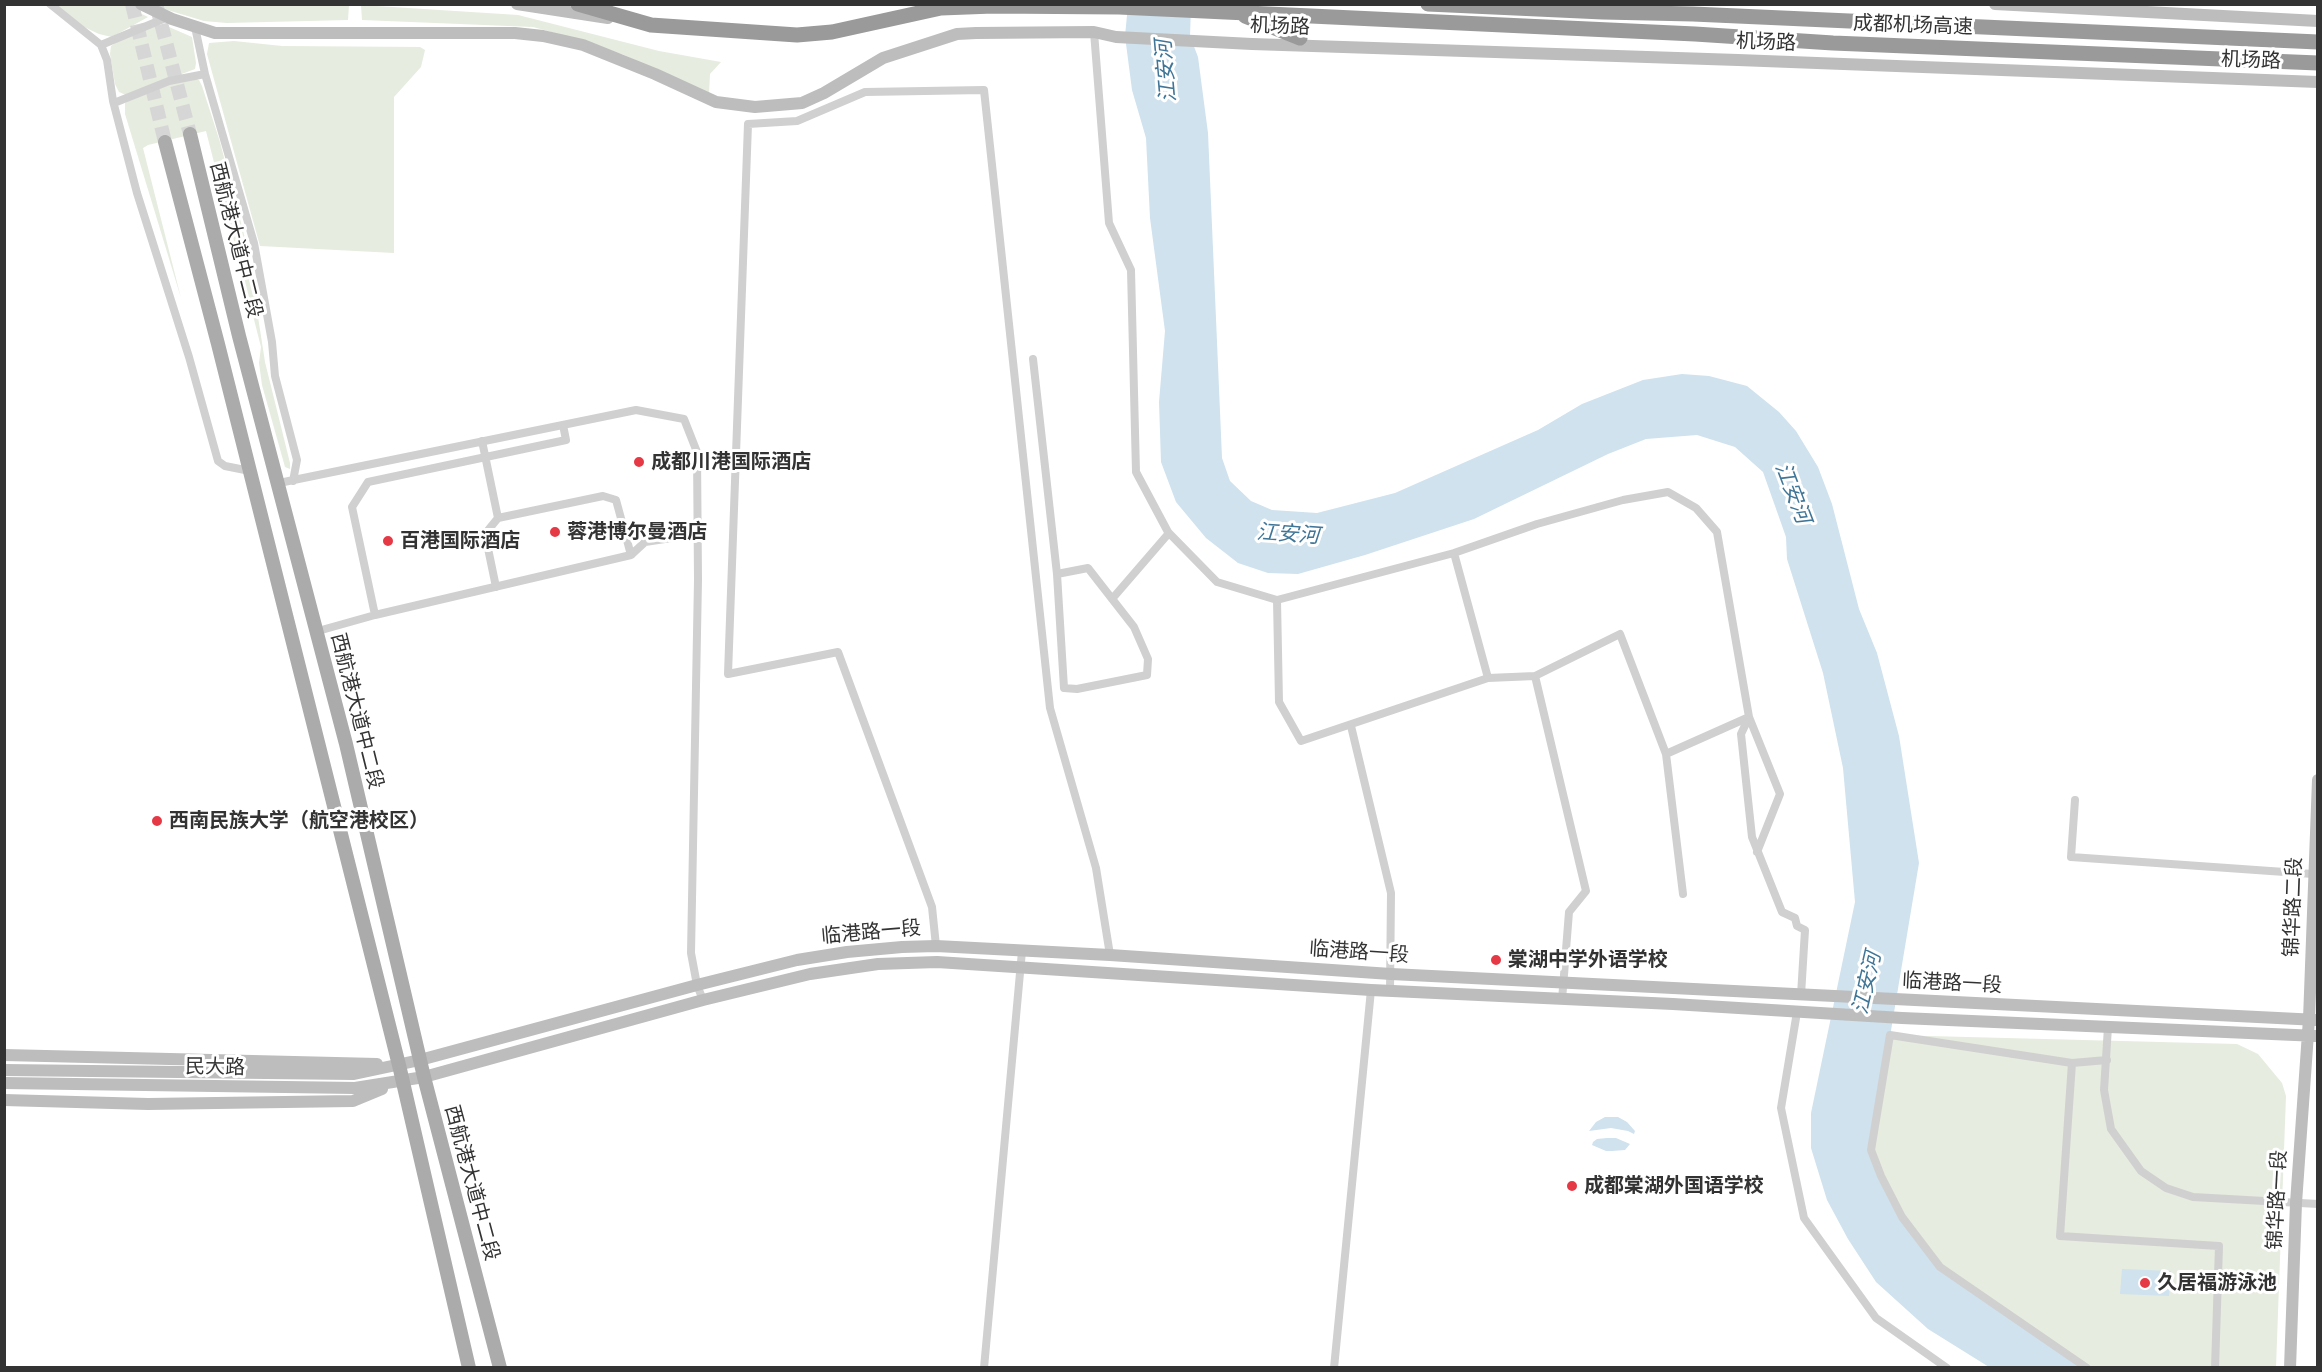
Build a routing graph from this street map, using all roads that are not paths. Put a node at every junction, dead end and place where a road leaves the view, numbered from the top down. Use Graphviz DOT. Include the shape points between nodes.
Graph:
graph roads {
  1 [pos="50,4"];
  2 [pos="141,4"];
  3 [pos="518,4"];
  4 [pos="578,4"];
  5 [pos="1428,4"];
  6 [pos="1995,4"];
  7 [pos="1234,12"];
  8 [pos="168,17"];
  9 [pos="2318,21"];
  10 [pos="651,25"];
  11 [pos="195,27"];
  12 [pos="1094,32"];
  13 [pos="1300,38"];
  14 [pos="2318,42"];
  15 [pos="1252,44"];
  16 [pos="101,45"];
  17 [pos="1421,51"];
  18 [pos="2318,63"];
  19 [pos="205,74"];
  20 [pos="2318,82"];
  21 [pos="114,103"];
  22 [pos="190,134"];
  23 [pos="165,142"];
  24 [pos="1033,359"];
  25 [pos="563,425"];
  26 [pos="482,441"];
  27 [pos="486,457"];
  28 [pos="250,471"];
  29 [pos="293,481"];
  30 [pos="279,483"];
  31 [pos="498,518"];
  32 [pos="1168,533"];
  33 [pos="698,534"];
  34 [pos="1454,553"];
  35 [pos="631,555"];
  36 [pos="1057,574"];
  37 [pos="496,587"];
  38 [pos="1112,599"];
  39 [pos="1277,600"];
  40 [pos="375,615"];
  41 [pos="318,631"];
  42 [pos="1534,676"];
  43 [pos="1488,678"];
  44 [pos="1749,717"];
  45 [pos="1351,726"];
  46 [pos="1666,754"];
  47 [pos="2318,780"];
  48 [pos="2074,800"];
  49 [pos="1757,852"];
  50 [pos="2313,874"];
  51 [pos="1683,894"];
  52 [pos="936,946"];
  53 [pos="1022,951"];
  54 [pos="1110,955"];
  55 [pos="1021,968"];
  56 [pos="1391,974"];
  57 [pos="1564,982"];
  58 [pos="697,985"];
  59 [pos="1371,990"];
  60 [pos="1390,991"];
  61 [pos="1802,995"];
  62 [pos="703,1000"];
  63 [pos="1562,1000"];
  64 [pos="1797,1012"];
  65 [pos="2313,1019"];
  66 [pos="2108,1027"];
  67 [pos="2313,1035"];
  68 [pos="4,1055"];
  69 [pos="420,1060"];
  70 [pos="2107,1060"];
  71 [pos="2072,1063"];
  72 [pos="399,1065"];
  73 [pos="4,1070"];
  74 [pos="424,1077"];
  75 [pos="403,1081"];
  76 [pos="4,1083"];
  77 [pos="4,1100"];
  78 [pos="2296,1203"];
  79 [pos="2318,1204"];
  80 [pos="469,1368"];
  81 [pos="500,1368"];
  82 [pos="984,1368"];
  83 [pos="1334,1368"];
  84 [pos="1947,1368"];
  85 [pos="2087,1368"];
  86 [pos="2215,1368"];
  87 [pos="2290,1368"];
  1 -- 16 [label="street"];
  2 -- 8 [label="main road, 机场路"];
  3 -- 10 [label="main road"];
  4 -- 10 [label="highway, 成都机场高速"];
  5 -- 14 [label="highway, 成都机场高速"];
  6 -- 9 [label="main road"];
  7 -- 10 [label="highway, 成都机场高速" via="1119,7 941,8 832,32 797,34"];
  7 -- 13 [label="highway"];
  7 -- 18 [label="highway, 成都机场高速"];
  8 -- 11 [label="main road, 机场路"];
  8 -- 16 [label="street"];
  11 -- 12 [label="main road, 机场路" via="215,33 543,36 583,45 716,102 755,107 802,103 883,58 957,34"];
  11 -- 19 [label="street"];
  12 -- 15 [label="main road, 机场路" via="1116,37"];
  12 -- 32 [label="street" via="1109,223 1131,270 1136,472"];
  13 -- 15 [label="main road"];
  13 -- 17 [label="main road" via="1389,43"];
  15 -- 17 [label="main road, 机场路"];
  16 -- 21 [label="street"];
  17 -- 20 [label="main road, 机场路"];
  19 -- 21 [label="street" via="170,81"];
  19 -- 29 [label="street" via="254,243 275,376 297,460"];
  21 -- 28 [label="street" via="137,193 218,461"];
  22 -- 30 [label="main road, 西航港大道中二段"];
  23 -- 28 [label="main road"];
  24 -- 36 [label="street"];
  25 -- 26 [label="street"];
  25 -- 27 [label="street" via="566,440"];
  25 -- 33 [label="street" via="636,410 684,419 697,452"];
  26 -- 27 [label="street"];
  26 -- 29 [label="street"];
  27 -- 31 [label="street"];
  27 -- 40 [label="street" via="368,482 352,507"];
  28 -- 72 [label="main road"];
  29 -- 30 [label="street"];
  30 -- 41 [label="main road, 西航港大道中二段"];
  31 -- 35 [label="street" via="603,496 616,500"];
  31 -- 37 [label="street" via="485,534"];
  32 -- 38 [label="street"];
  32 -- 39 [label="street" via="1217,582"];
  33 -- 35 [label="street" via="645,542"];
  33 -- 58 [label="street" via="691,953"];
  34 -- 39 [label="street"];
  34 -- 43 [label="street"];
  34 -- 44 [label="street" via="1537,524 1668,492 1696,508 1717,532"];
  35 -- 37 [label="street"];
  36 -- 38 [label="street" via="1088,568"];
  36 -- 38 [label="street" via="1064,688 1147,675 1148,659 1134,627"];
  37 -- 40 [label="street"];
  39 -- 45 [label="street" via="1279,702 1301,741"];
  40 -- 41 [label="street"];
  41 -- 69 [label="main road, 西航港大道中二段"];
  42 -- 43 [label="street"];
  42 -- 46 [label="street" via="1620,634"];
  42 -- 57 [label="street" via="1586,891 1569,912"];
  43 -- 45 [label="street"];
  44 -- 46 [label="street"];
  44 -- 49 [label="street" via="1741,734"];
  44 -- 49 [label="street" via="1780,794"];
  45 -- 56 [label="street" via="1391,893"];
  46 -- 51 [label="street"];
  47 -- 50 [label="main road, 锦华路二段"];
  48 -- 50 [label="street" via="2072,857"];
  49 -- 61 [label="street" via="1782,912 1795,918 1797,926 1805,930"];
  50 -- 65 [label="main road, 锦华路二段"];
  52 -- 53 [label="main road, 临港路一段"];
  52 -- 54 [label="street" via="932,907 838,652 728,674 748,124 797,121 865,92 984,90 1050,708 1096,868"];
  52 -- 58 [label="main road, 临港路一段" via="827,955"];
  53 -- 54 [label="main road, 临港路一段"];
  53 -- 55 [label="street"];
  54 -- 56 [label="main road, 临港路一段"];
  55 -- 59 [label="main road, 临港路一段"];
  55 -- 62 [label="main road, 临港路一段" via="937,962 878,964 810,974"];
  55 -- 82 [label="street"];
  56 -- 57 [label="main road, 临港路一段"];
  56 -- 60 [label="street"];
  57 -- 61 [label="main road, 临港路一段"];
  57 -- 63 [label="street"];
  58 -- 62 [label="street"];
  58 -- 69 [label="main road, 临港路一段"];
  59 -- 60 [label="main road, 临港路一段"];
  59 -- 83 [label="street"];
  60 -- 63 [label="main road, 临港路一段"];
  61 -- 65 [label="main road, 临港路一段"];
  62 -- 74 [label="main road, 临港路一段"];
  63 -- 64 [label="main road, 临港路一段"];
  64 -- 66 [label="main road, 临港路一段"];
  64 -- 84 [label="street" via="1781,1108 1804,1218 1876,1318"];
  65 -- 67 [label="main road, 锦华路二段"];
  66 -- 67 [label="main road, 临港路一段"];
  66 -- 70 [label="street"];
  67 -- 78 [label="main road, 锦华路一段"];
  68 -- 72 [label="main road"];
  69 -- 72 [label="main road, 民大路"];
  69 -- 74 [label="main road, 西航港大道中二段"];
  70 -- 71 [label="street"];
  70 -- 78 [label="street" via="2104,1090 2111,1130 2141,1171 2166,1188 2193,1197"];
  71 -- 85 [label="street" via="1890,1035 1871,1150 1902,1217 1940,1267"];
  71 -- 86 [label="street" via="2060,1236 2220,1246"];
  72 -- 73 [label="main road, 民大路" via="354,1074"];
  72 -- 75 [label="main road"];
  74 -- 75 [label="main road, 民大路"];
  74 -- 81 [label="main road, 西航港大道中二段"];
  75 -- 76 [label="main road, 民大路" via="355,1088"];
  75 -- 77 [label="main road" via="353,1101 148,1104"];
  75 -- 80 [label="main road"];
  78 -- 79 [label="street"];
  78 -- 87 [label="main road, 锦华路一段"];
}
